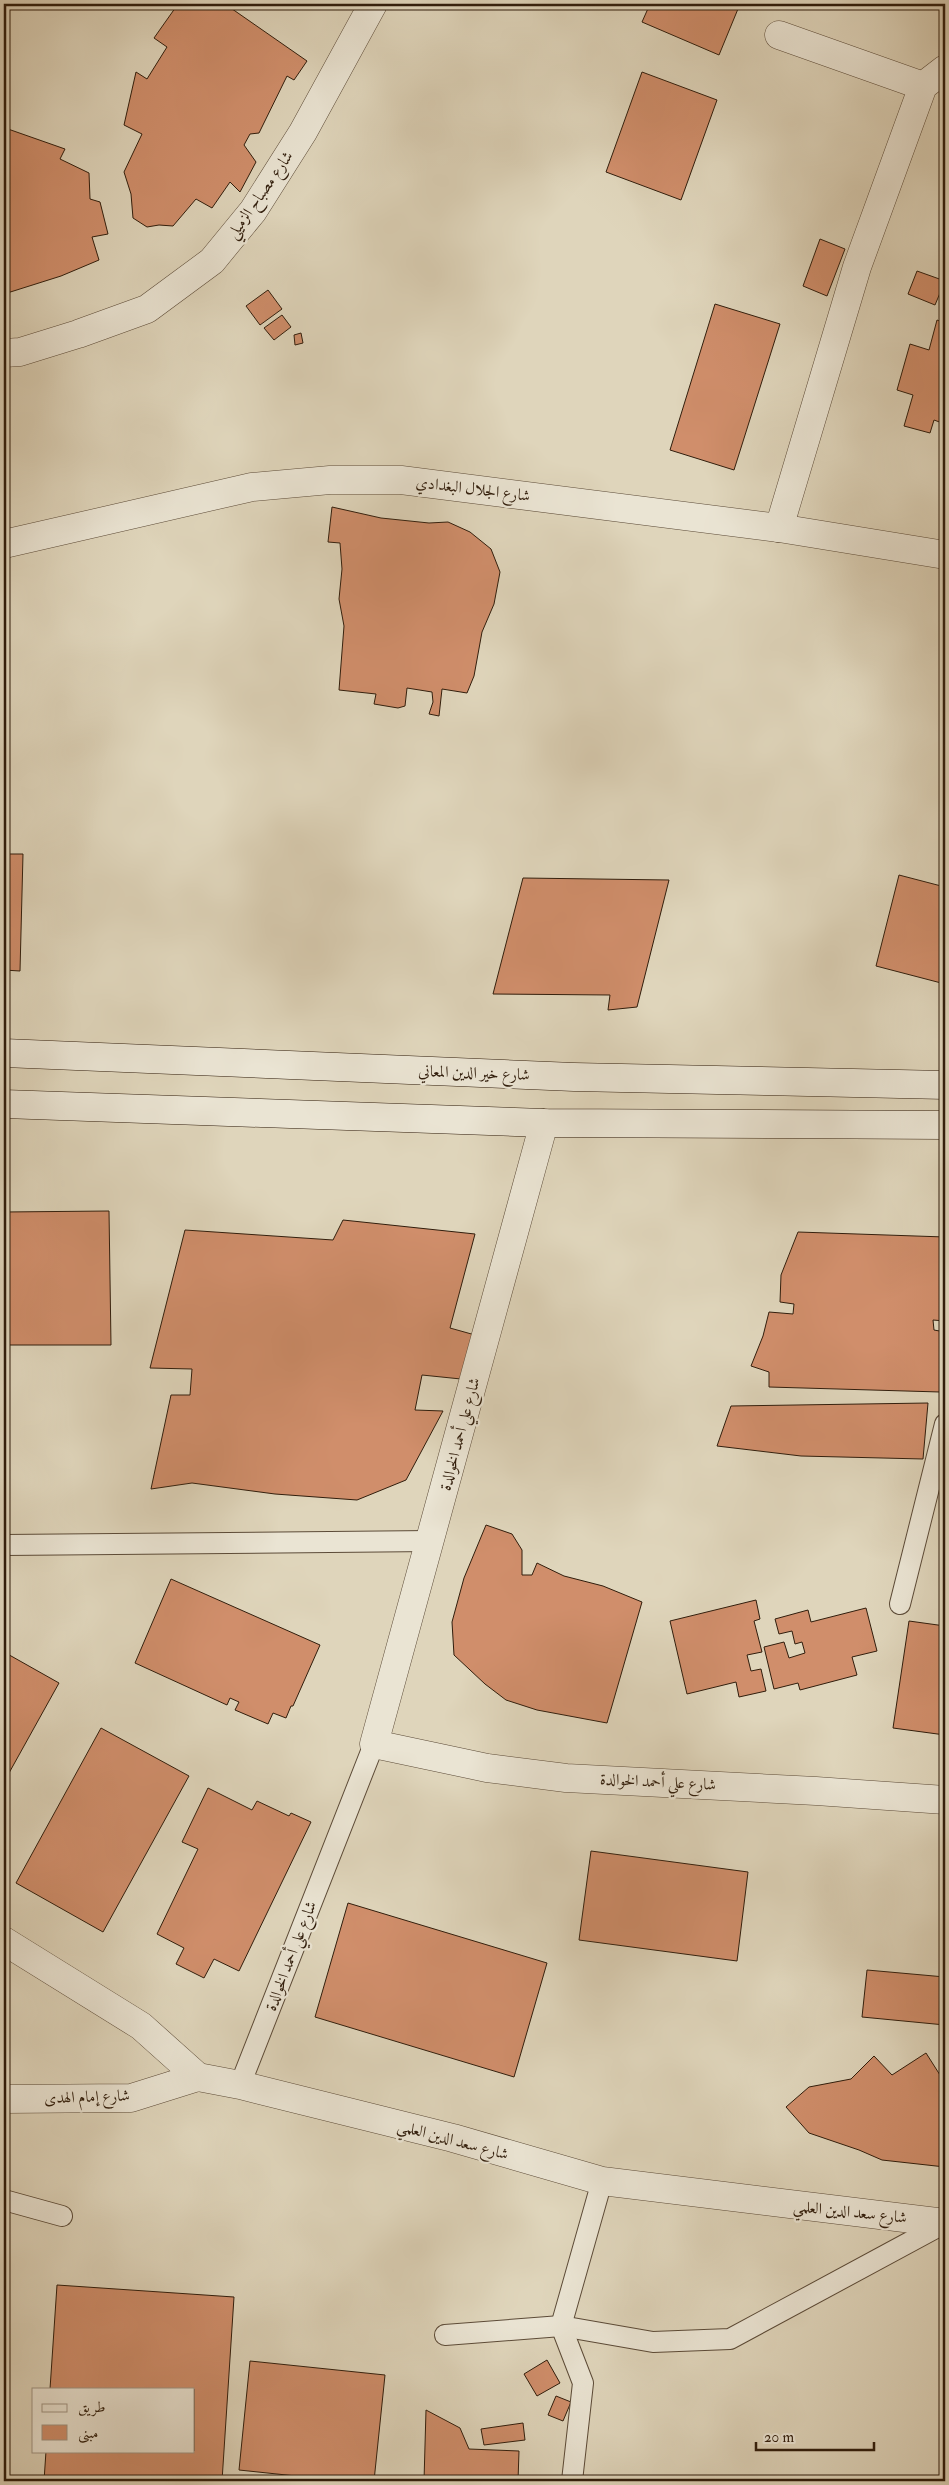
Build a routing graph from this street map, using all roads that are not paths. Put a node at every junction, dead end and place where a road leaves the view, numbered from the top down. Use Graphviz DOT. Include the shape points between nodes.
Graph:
graph roads {
  1 [pos="373,4"];
  2 [pos="779,34"];
  3 [pos="945,69"];
  4 [pos="923,86"];
  5 [pos="4,353"];
  6 [pos="779,528"];
  7 [pos="4,544"];
  8 [pos="945,555"];
  9 [pos="4,1053"];
  10 [pos="945,1085"];
  11 [pos="4,1104"];
  12 [pos="544,1123"];
  13 [pos="945,1125"];
  14 [pos="945,1424"];
  15 [pos="431,1541"];
  16 [pos="4,1545"];
  17 [pos="900,1604"];
  18 [pos="374,1744"];
  19 [pos="945,1800"];
  20 [pos="4,1941"];
  21 [pos="198,2077"];
  22 [pos="240,2085"];
  23 [pos="4,2099"];
  24 [pos="602,2181"];
  25 [pos="4,2200"];
  26 [pos="62,2216"];
  27 [pos="945,2223"];
  28 [pos="561,2326"];
  29 [pos="445,2335"];
  30 [pos="572,2481"];
  1 -- 5 [label="street, شارع مصباح الزميلي" via="303,132 253,211 212,261 147,308 78,334 20,352"];
  2 -- 4 [label="street"];
  3 -- 4 [label="street"];
  4 -- 6 [label="street" via="857,267"];
  6 -- 7 [label="street, شارع الجلال البغدادي" via="401,480 330,480 252,486"];
  6 -- 8 [label="street, شارع الجلال البغدادي"];
  9 -- 10 [label="street, شارع خير الدين المعاني" via="574,1077"];
  11 -- 12 [label="street"];
  12 -- 13 [label="street"];
  12 -- 15 [label="street, شارع علي أحمد الخوالدة"];
  14 -- 17 [label="lane"];
  15 -- 16 [label="lane"];
  15 -- 18 [label="street, شارع علي أحمد الخوالدة"];
  18 -- 19 [label="street, شارع علي أحمد الخوالدة" via="487,1768 566,1778"];
  18 -- 22 [label="lane, شارع علي أحمد الخوالدة"];
  20 -- 21 [label="street" via="141,2026"];
  21 -- 22 [label="street, شارع سعد الدين العلمي"];
  21 -- 23 [label="street, شارع إمام الهدى" via="131,2098"];
  22 -- 24 [label="street, شارع سعد الدين العلمي" via="453,2138"];
  24 -- 27 [label="street, شارع سعد الدين العلمي"];
  24 -- 28 [label="lane"];
  25 -- 26 [label="lane"];
  27 -- 28 [label="lane" via="730,2339 654,2342"];
  28 -- 29 [label="lane"];
  28 -- 30 [label="lane" via="582,2383"];
}
